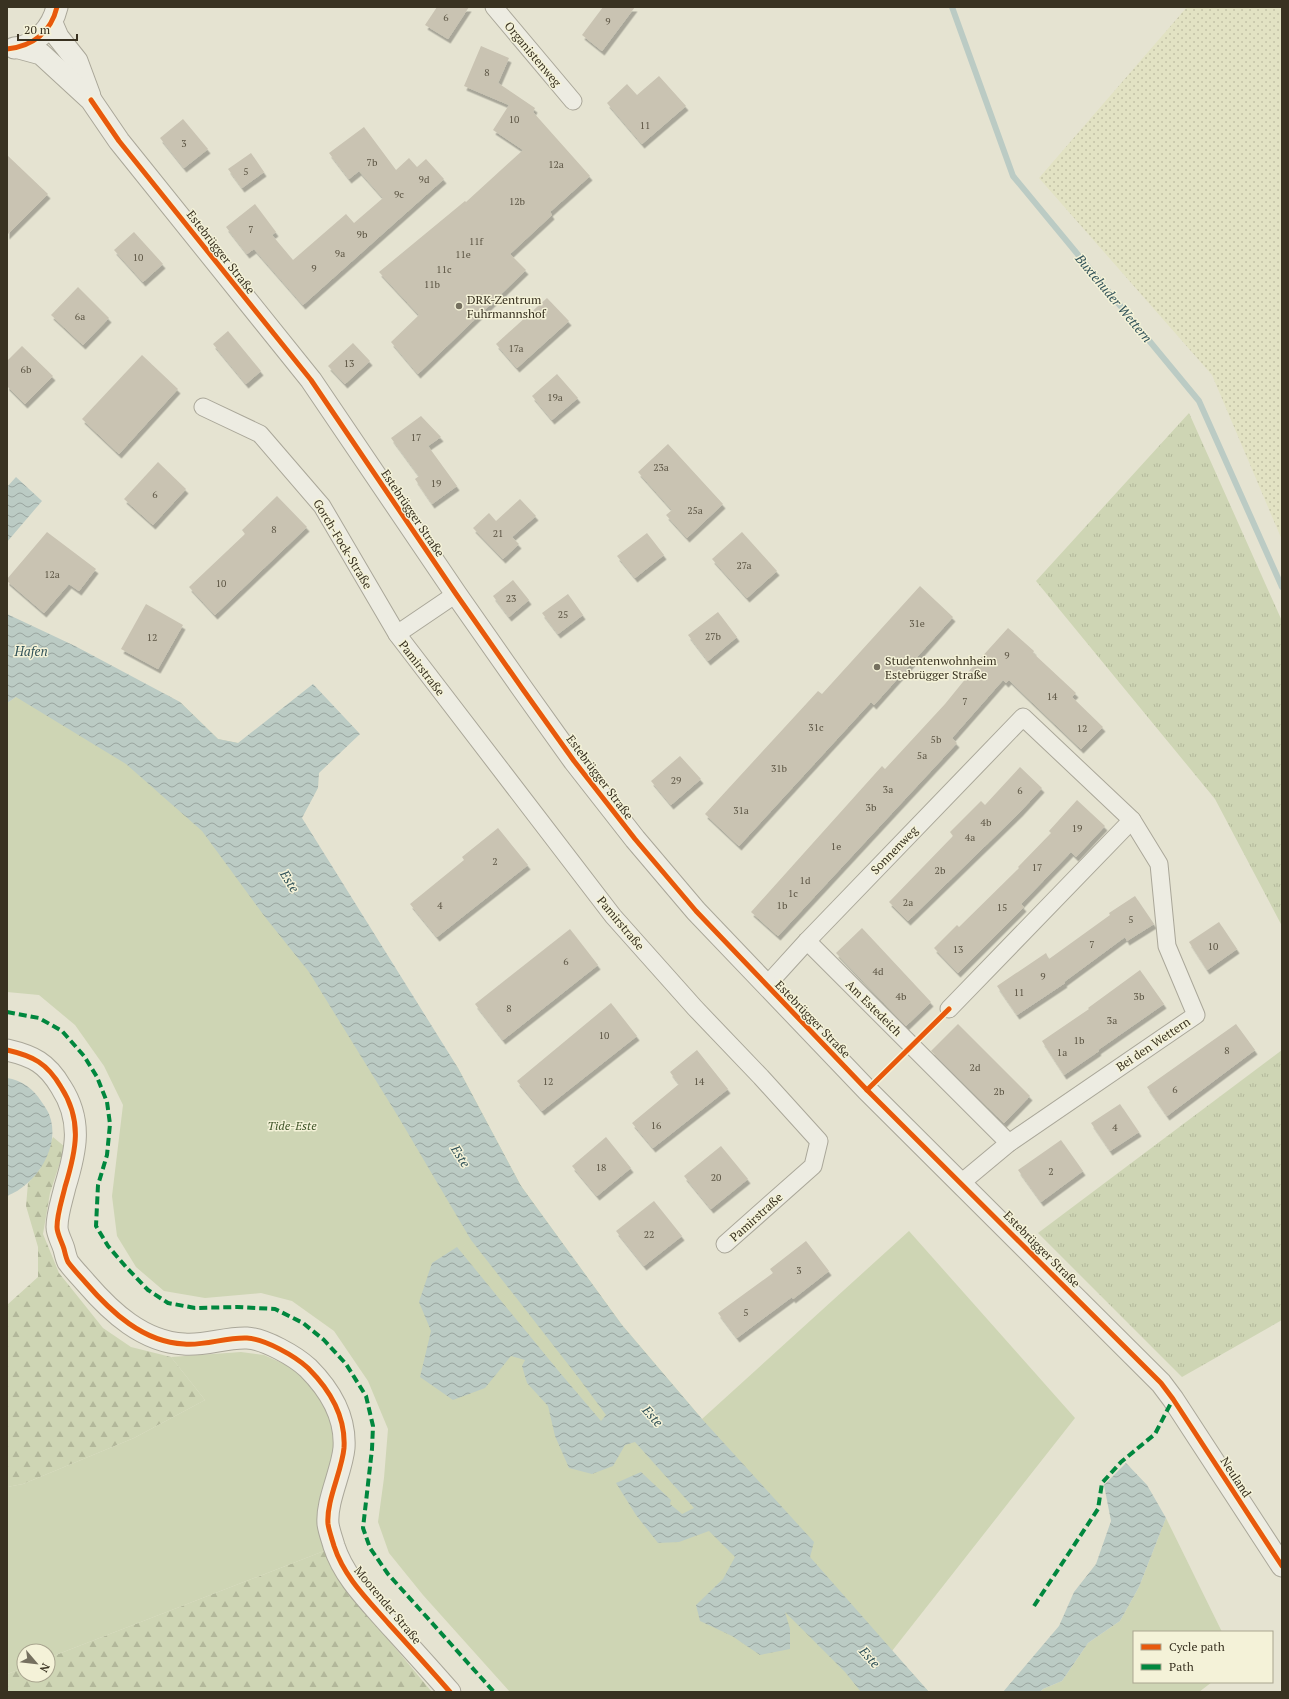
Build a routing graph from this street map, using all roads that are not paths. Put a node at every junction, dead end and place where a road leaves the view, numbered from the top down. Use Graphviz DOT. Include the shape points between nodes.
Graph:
graph roads {
  1 [pos="494,7"];
  2 [pos="55,15"];
  3 [pos="13,48"];
  4 [pos="91,100"];
  5 [pos="573,101"];
  6 [pos="203,407"];
  7 [pos="456,594"];
  8 [pos="397,634"];
  9 [pos="1023,717"];
  10 [pos="1132,820"];
  11 [pos="807,941"];
  12 [pos="767,985"];
  13 [pos="949,1009"];
  14 [pos="7,1050"];
  15 [pos="1009,1142"];
  16 [pos="961,1183"];
  17 [pos="725,1244"];
  18 [pos="1173,1399"];
  19 [pos="1282,1566"];
  20 [pos="450,1692"];
  1 -- 5 [label="street, Organistenweg"];
  2 -- 3 [label="street" via="43,34 32,43"];
  2 -- 4 [label="street, Estebrügger Straße" via="58,37 77,61"];
  3 -- 4 [label="street, Estebrügger Straße" via="41,54"];
  4 -- 7 [label="street, Estebrügger Straße" via="119,141 310,380"];
  6 -- 8 [label="street, Gorch-Fock-Straße" via="260,434 317,500"];
  7 -- 8 [label="street, Pamirstraße"];
  7 -- 12 [label="street, Estebrügger Straße" via="574,761 634,839 696,911"];
  8 -- 17 [label="street, Pamirstraße" via="613,916 819,1141 813,1166"];
  9 -- 10 [label="street, Bei den Wettern"];
  9 -- 11 [label="street, Sonnenweg"];
  10 -- 13 [label="street"];
  10 -- 15 [label="street, Bei den Wettern" via="1160,864 1167,946 1196,1015"];
  11 -- 12 [label="street, Sonnenweg"];
  11 -- 15 [label="street, Am Estedeich"];
  12 -- 16 [label="street, Estebrügger Straße" via="867,1090"];
  14 -- 20 [label="street, Moorender Straße" via="28,1055 45,1066 70,1100 76,1135 73,1160 60,1205 57,1229 68,1261 99,1298 131,1326 164,1341 184,1345 248,1338 269,1344 306,1366 322,1383 334,1401 344,1429 344,1450 328,1523 335,1547 343,1566 360,1590"];
  15 -- 16 [label="street, Bei den Wettern"];
  16 -- 18 [label="street, Estebrügger Straße" via="1118,1339"];
  18 -- 19 [label="street, Neuland"];
}
